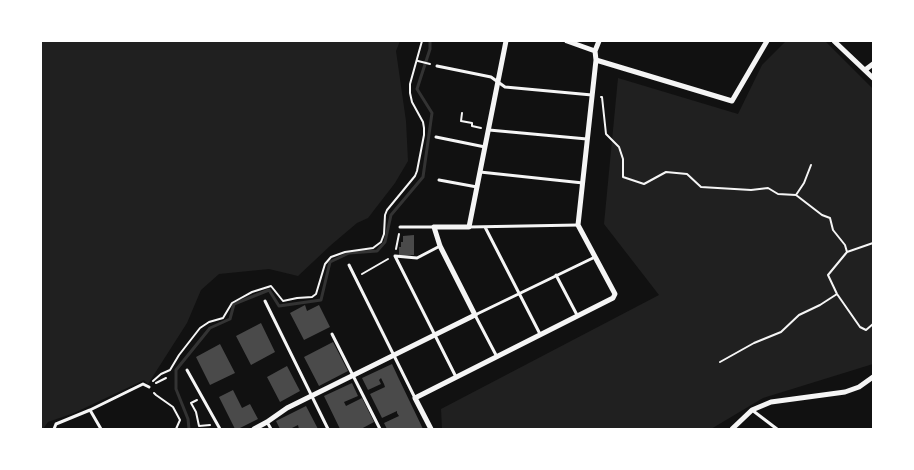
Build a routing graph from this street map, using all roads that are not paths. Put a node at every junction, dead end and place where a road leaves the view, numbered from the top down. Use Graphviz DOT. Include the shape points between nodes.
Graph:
graph roads {
  1 [pos="506,41"];
  2 [pos="567,41"];
  3 [pos="599,41"];
  4 [pos="767,41"];
  5 [pos="834,41"];
  6 [pos="595,51"];
  7 [pos="596,60"];
  8 [pos="873,64"];
  9 [pos="437,66"];
  10 [pos="865,70"];
  11 [pos="873,78"];
  12 [pos="498,82"];
  13 [pos="592,95"];
  14 [pos="489,130"];
  15 [pos="436,137"];
  16 [pos="587,140"];
  17 [pos="485,147"];
  18 [pos="480,172"];
  19 [pos="439,180"];
  20 [pos="582,182"];
  21 [pos="477,188"];
  22 [pos="578,225"];
  23 [pos="485,226"];
  24 [pos="400,227"];
  25 [pos="434,227"];
  26 [pos="469,227"];
  27 [pos="440,246"];
  28 [pos="595,257"];
  29 [pos="349,265"];
  30 [pos="556,275"];
  31 [pos="519,294"];
  32 [pos="265,301"];
  33 [pos="476,315"];
  34 [pos="578,316"];
  35 [pos="332,334"];
  36 [pos="434,335"];
  37 [pos="540,335"];
  38 [pos="394,355"];
  39 [pos="497,357"];
  40 [pos="187,370"];
  41 [pos="353,375"];
  42 [pos="873,377"];
  43 [pos="456,378"];
  44 [pos="149,387"];
  45 [pos="312,396"];
  46 [pos="416,398"];
  47 [pos="90,410"];
  48 [pos="752,410"];
  49 [pos="267,422"];
  50 [pos="219,427"];
  51 [pos="54,429"];
  52 [pos="102,429"];
  53 [pos="254,429"];
  54 [pos="271,429"];
  55 [pos="328,429"];
  56 [pos="380,429"];
  57 [pos="431,429"];
  58 [pos="732,429"];
  59 [pos="777,429"];
  1 -- 12 [label="street"];
  2 -- 6 [label="street"];
  3 -- 6 [label="street"];
  4 -- 7 [label="street" via="732,101"];
  5 -- 10 [label="street"];
  6 -- 7 [label="street"];
  7 -- 13 [label="street"];
  8 -- 10 [label="street"];
  9 -- 12 [label="lane" via="491,77"];
  10 -- 11 [label="street"];
  12 -- 13 [label="lane" via="506,87"];
  12 -- 14 [label="street"];
  13 -- 16 [label="street"];
  14 -- 16 [label="lane"];
  14 -- 17 [label="street"];
  15 -- 17 [label="lane"];
  16 -- 20 [label="street"];
  17 -- 18 [label="street"];
  18 -- 20 [label="lane"];
  18 -- 21 [label="street"];
  19 -- 21 [label="lane"];
  20 -- 22 [label="street"];
  21 -- 26 [label="street"];
  22 -- 23 [label="lane"];
  22 -- 28 [label="street"];
  23 -- 26 [label="lane"];
  23 -- 31 [label="lane"];
  24 -- 25 [label="lane"];
  25 -- 26 [label="street"];
  25 -- 27 [label="street"];
  27 -- 33 [label="street"];
  27 -- 36 [label="lane" via="417,258 395,256"];
  28 -- 30 [label="lane"];
  28 -- 34 [label="street" via="615,294"];
  29 -- 38 [label="lane"];
  30 -- 31 [label="lane"];
  30 -- 34 [label="lane"];
  31 -- 33 [label="lane"];
  31 -- 37 [label="lane"];
  32 -- 45 [label="lane"];
  33 -- 36 [label="street"];
  33 -- 39 [label="lane"];
  34 -- 37 [label="street"];
  35 -- 41 [label="lane"];
  36 -- 38 [label="street"];
  36 -- 43 [label="lane"];
  37 -- 39 [label="street"];
  38 -- 41 [label="street"];
  38 -- 46 [label="lane"];
  39 -- 43 [label="street"];
  40 -- 50 [label="lane"];
  41 -- 45 [label="street"];
  41 -- 56 [label="lane"];
  42 -- 48 [label="street" via="859,388 845,392 771,402"];
  43 -- 46 [label="street"];
  44 -- 47 [label="lane" via="143,384"];
  45 -- 49 [label="street"];
  45 -- 55 [label="lane"];
  46 -- 57 [label="street"];
  47 -- 51 [label="lane" via="56,424"];
  47 -- 52 [label="lane"];
  48 -- 58 [label="street"];
  48 -- 59 [label="lane"];
  49 -- 53 [label="street"];
  49 -- 54 [label="lane"];
}
